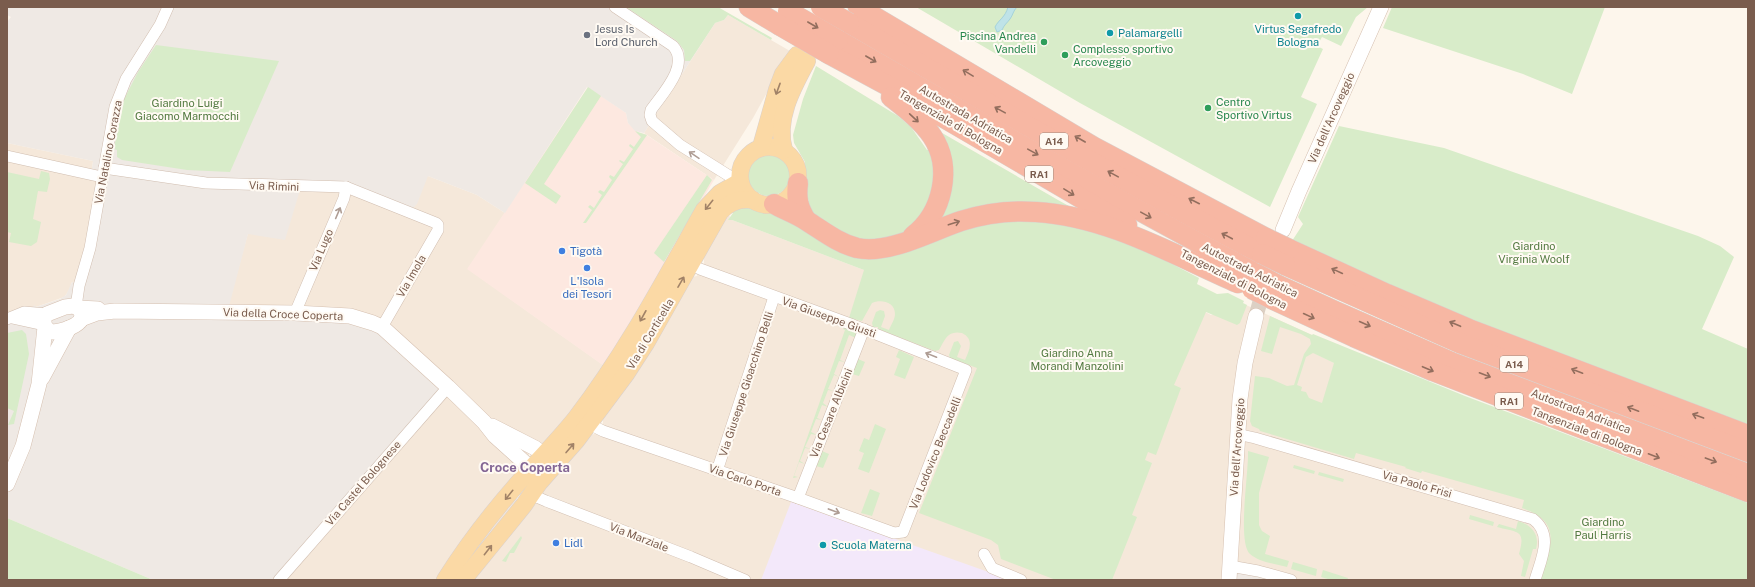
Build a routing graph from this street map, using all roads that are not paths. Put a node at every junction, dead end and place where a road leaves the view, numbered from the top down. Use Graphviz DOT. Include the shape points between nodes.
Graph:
graph roads {
  1 [pos="168,7"];
  2 [pos="615,7"];
  3 [pos="749,7"];
  4 [pos="821,7"];
  5 [pos="1381,7"];
  6 [pos="855,12"];
  7 [pos="782,14"];
  8 [pos="836,51"];
  9 [pos="760,147"];
  10 [pos="784,150"];
  11 [pos="7,156"];
  12 [pos="103,172"];
  13 [pos="739,182"];
  14 [pos="798,183"];
  15 [pos="346,188"];
  16 [pos="753,200"];
  17 [pos="774,204"];
  18 [pos="806,220"];
  19 [pos="438,225"];
  20 [pos="904,241"];
  21 [pos="1270,241"];
  22 [pos="1287,257"];
  23 [pos="691,265"];
  24 [pos="1249,282"];
  25 [pos="1276,292"];
  26 [pos="774,296"];
  27 [pos="295,313"];
  28 [pos="74,314"];
  29 [pos="1256,316"];
  30 [pos="10,318"];
  31 [pos="45,322"];
  32 [pos="382,327"];
  33 [pos="864,329"];
  34 [pos="966,370"];
  35 [pos="39,384"];
  36 [pos="448,387"];
  37 [pos="484,422"];
  38 [pos="589,424"];
  39 [pos="1237,434"];
  40 [pos="1748,435"];
  41 [pos="1748,452"];
  42 [pos="544,455"];
  43 [pos="528,471"];
  44 [pos="717,471"];
  45 [pos="1748,474"];
  46 [pos="544,477"];
  47 [pos="7,484"];
  48 [pos="533,492"];
  49 [pos="1748,492"];
  50 [pos="798,498"];
  51 [pos="901,534"];
  52 [pos="984,554"];
  53 [pos="1229,573"];
  54 [pos="279,580"];
  55 [pos="445,580"];
  56 [pos="463,580"];
  57 [pos="745,580"];
  58 [pos="1022,580"];
  59 [pos="1291,580"];
  60 [pos="1535,580"];
  1 -- 12 [label="street, Via Natalino Corazza" via="119,94"];
  13 -- 2 [label="street, one-way" via="680,145 651,118 651,110 678,69 679,54 673,46"];
  3 -- 7 [label="highway"];
  4 -- 6 [label="highway, Autostrada Adriatica / A14, bridge"];
  5 -- 21 [label="street, Via dell'Arcoveggio" via="1299,191"];
  21 -- 6 [label="highway, Autostrada Adriatica / A14, one-way" via="1173,208 979,98"];
  7 -- 8 [label="highway, Autostrada Adriatica / A14, one-way, bridge"];
  8 -- 20 [label="highway, one-way" via="916,119 931,134 940,153 943,177 938,201 922,227"];
  8 -- 24 [label="highway, Autostrada Adriatica / A14, one-way" via="972,118 1164,225"];
  9 -- 10 [label="main road"];
  10 -- 9 [label="main road, one-way" via="782,121 802,58 784,74"];
  9 -- 13 [label="main road" via="744,159"];
  10 -- 14 [label="main road" via="792,157 797,167"];
  11 -- 12 [label="street, Via Rimini"];
  12 -- 15 [label="street, Via Rimini" via="206,183"];
  12 -- 28 [label="street, Via Natalino Corazza" via="90,248"];
  13 -- 16 [label="main road" via="744,192"];
  13 -- 42 [label="main road, Via di Corticella, one-way" via="720,193 704,210 618,359 565,432"];
  14 -- 17 [label="main road" via="789,197"];
  14 -- 18 [label="highway" via="796,200"];
  15 -- 19 [label="street, Via Rimini"];
  27 -- 15 [label="street, Via Lugo, one-way"];
  16 -- 17 [label="main road, Via di Corticella" via="763,204"];
  16 -- 23 [label="main road, Via di Corticella" via="740,200 724,207"];
  17 -- 18 [label="highway"];
  18 -- 20 [label="highway" via="834,238 855,247 876,249"];
  19 -- 32 [label="street, Via Imola" via="438,230"];
  20 -- 24 [label="highway, one-way" via="956,222 992,213 1050,213 1085,220 1118,231"];
  21 -- 22 [label="highway, Autostrada Adriatica / A14, bridge"];
  40 -- 22 [label="highway, one-way"];
  41 -- 22 [label="highway, Autostrada Adriatica / A14, one-way" via="1462,344 1351,296"];
  23 -- 26 [label="street, Via Giuseppe Giusti"];
  38 -- 23 [label="main road, Via di Corticella, one-way" via="646,343"];
  24 -- 25 [label="highway, Tangenziale di Bologna / RA1, bridge"];
  25 -- 45 [label="highway, Autostrada Adriatica / A14, one-way" via="1335,311 1452,362"];
  25 -- 49 [label="highway, Tangenziale di Bologna / RA1, one-way" via="1354,337 1440,374"];
  26 -- 33 [label="street, Via Giuseppe Giusti"];
  26 -- 44 [label="street, Via Giuseppe Gioacchino Belli"];
  27 -- 28 [label="street, Via della Croce Coperta" via="115,311"];
  27 -- 32 [label="street, Via della Croce Coperta" via="350,316"];
  28 -- 31 [label="street, Via della Croce Coperta"];
  28 -- 31 [label="street, Via della Croce Coperta" via="53,332"];
  28 -- 35 [label="street"];
  29 -- 39 [label="street, Via dell'Arcoveggio" via="1245,363"];
  30 -- 31 [label="street, Via della Croce Coperta" via="24,312"];
  31 -- 35 [label="street"];
  32 -- 36 [label="street, Via della Croce Coperta"];
  34 -- 33 [label="street, Via Giuseppe Giusti, one-way"];
  33 -- 50 [label="street, Via Cesare Albicini"];
  34 -- 51 [label="street, Via Lodovico Beccadelli"];
  35 -- 47 [label="street" via="23,446"];
  36 -- 37 [label="street, Via della Croce Coperta"];
  36 -- 54 [label="street, Via Castel Bolognese"];
  37 -- 42 [label="street, Via della Croce Coperta"];
  37 -- 43 [label="street, Via della Croce Coperta" via="495,436 525,463"];
  38 -- 44 [label="street, Via Carlo Porta"];
  46 -- 38 [label="main road, Via di Corticella, one-way"];
  39 -- 53 [label="street, Via dell'Arcoveggio"];
  39 -- 60 [label="street, Via Paolo Frisi" via="1533,519 1542,528 1545,540"];
  42 -- 43 [label="main road, Via di Corticella"];
  42 -- 46 [label="main road" via="548,467"];
  43 -- 48 [label="main road"];
  43 -- 55 [label="main road, Via di Corticella, one-way" via="459,558"];
  44 -- 50 [label="street, Via Carlo Porta"];
  46 -- 48 [label="main road, Via di Corticella"];
  56 -- 48 [label="main road, Via di Corticella, one-way"];
  48 -- 57 [label="street, Via Marziale" via="546,501"];
  50 -- 51 [label="street, Via Carlo Porta, one-way"];
  52 -- 58 [label="street" via="992,568"];
  53 -- 59 [label="street" via="1258,571"];
}
